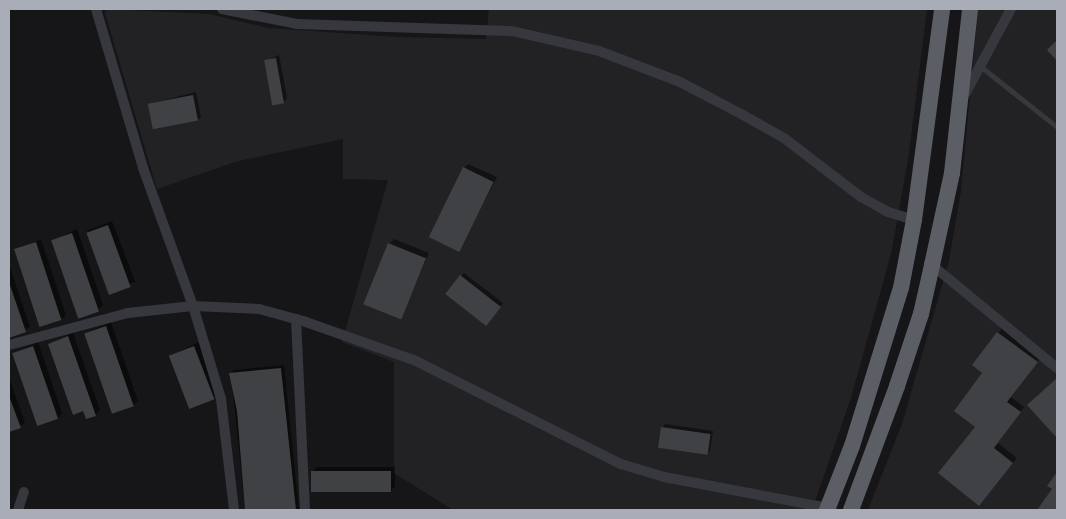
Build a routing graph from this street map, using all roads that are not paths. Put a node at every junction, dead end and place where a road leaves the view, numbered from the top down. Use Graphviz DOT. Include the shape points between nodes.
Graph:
graph roads {
  1 [pos="96,9"];
  2 [pos="222,9"];
  3 [pos="942,9"];
  4 [pos="970,9"];
  5 [pos="1011,9"];
  6 [pos="979,66"];
  7 [pos="961,102"];
  8 [pos="1057,128"];
  9 [pos="914,220"];
  10 [pos="932,265"];
  11 [pos="193,306"];
  12 [pos="296,319"];
  13 [pos="9,344"];
  14 [pos="1057,368"];
  15 [pos="24,492"];
  16 [pos="827,509"];
  17 [pos="18,510"];
  18 [pos="234,510"];
  19 [pos="305,510"];
  20 [pos="851,510"];
  1 -- 11 [label="street" via="143,168"];
  2 -- 9 [label="street" via="297,24 512,31 599,50 680,82 744,116 784,138 861,197 888,212"];
  3 -- 9 [label="highway"];
  4 -- 7 [label="highway"];
  5 -- 6 [label="street"];
  6 -- 7 [label="street"];
  6 -- 8 [label="lane"];
  7 -- 10 [label="highway" via="952,173"];
  9 -- 16 [label="highway" via="901,288 852,446"];
  10 -- 14 [label="street"];
  10 -- 20 [label="highway" via="906,359"];
  11 -- 12 [label="street" via="259,309"];
  11 -- 13 [label="street" via="128,313"];
  11 -- 18 [label="street" via="221,399"];
  12 -- 16 [label="street" via="414,360 620,464 664,477"];
  12 -- 19 [label="street"];
  15 -- 17 [label="street"];
}
